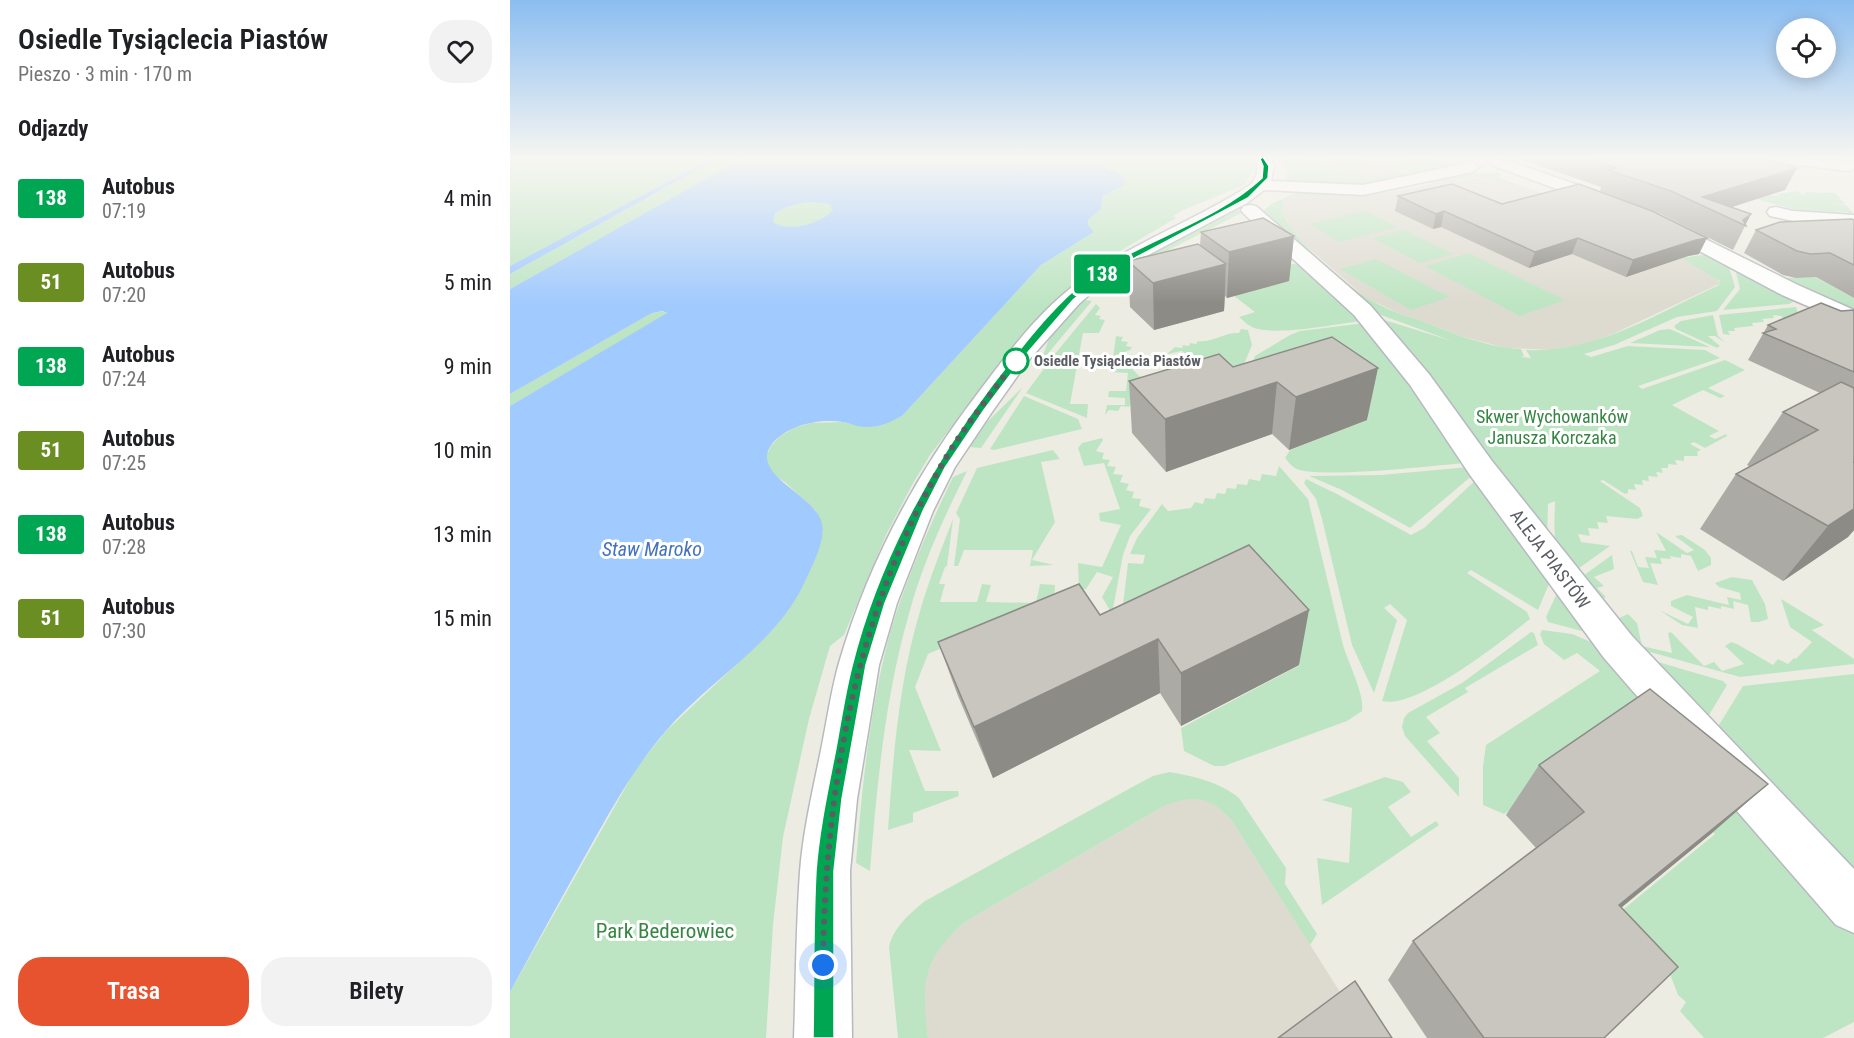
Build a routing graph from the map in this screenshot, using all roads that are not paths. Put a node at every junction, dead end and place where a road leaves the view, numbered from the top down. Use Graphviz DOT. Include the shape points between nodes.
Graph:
graph roads {
  1 [pos="1229,207"];
  2 [pos="1267,207"];
  3 [pos="1776,212"];
  4 [pos="1644,216"];
  5 [pos="1853,232"];
  6 [pos="1797,234"];
  7 [pos="1854,319"];
  8 [pos="1854,907"];
  9 [pos="823,1038"];
  1 -- 9 [label="street" via="1084,286 1019,356 940,467 897,556 859,665 834,799 825,881"];
  2 -- 8 [label="street, ALEJA PIASTÓW" via="1373,322 1420,380 1481,468 1618,647"];
  3 -- 5 [label="street"];
  4 -- 7 [label="street"];
  5 -- 6 [label="street"];
}
